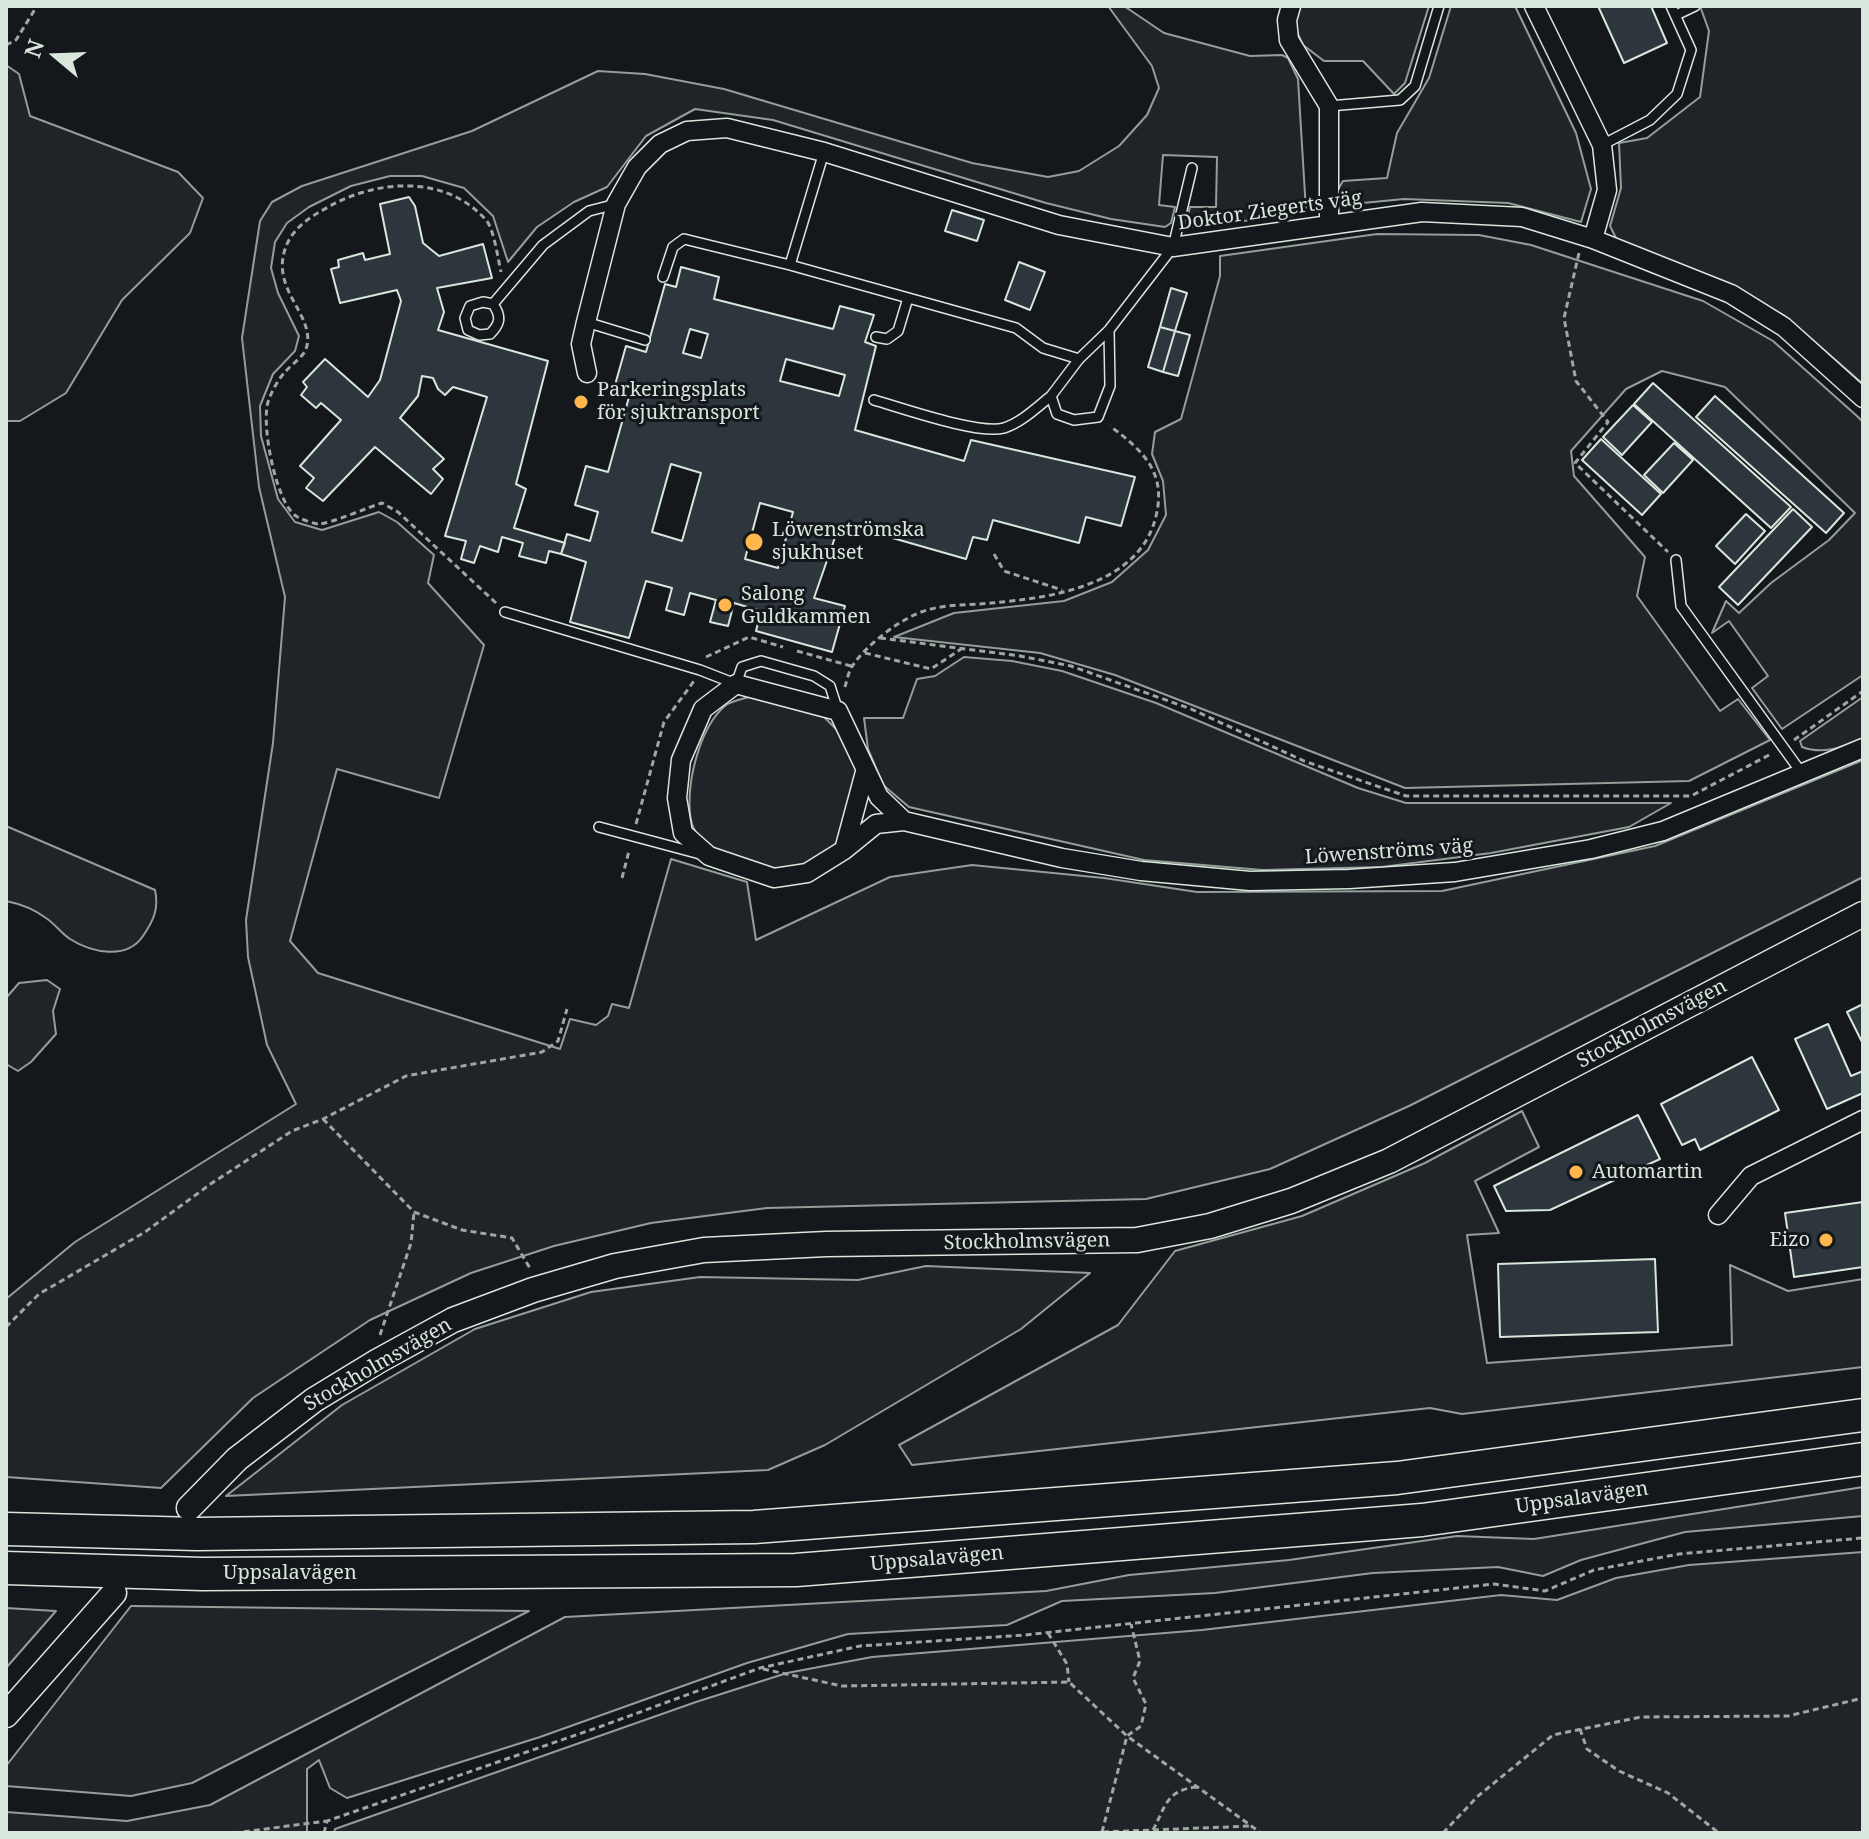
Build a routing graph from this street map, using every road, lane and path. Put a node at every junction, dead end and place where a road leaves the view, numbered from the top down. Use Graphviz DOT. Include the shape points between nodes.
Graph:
graph roads {
  1 [pos="37,6"];
  2 [pos="1291,6"];
  3 [pos="1439,6"];
  4 [pos="1534,6"];
  5 [pos="1695,6"];
  6 [pos="1673,10"];
  7 [pos="6,45"];
  8 [pos="1329,106"];
  9 [pos="1602,145"];
  10 [pos="824,152"];
  11 [pos="1192,168"];
  12 [pos="616,204"];
  13 [pos="1329,225"];
  14 [pos="1588,238"];
  15 [pos="1173,247"];
  16 [pos="790,265"];
  17 [pos="663,277"];
  18 [pos="506,291"];
  19 [pos="908,298"];
  20 [pos="493,304"];
  21 [pos="586,322"];
  22 [pos="1109,330"];
  23 [pos="876,337"];
  24 [pos="645,340"];
  25 [pos="1079,359"];
  26 [pos="587,373"];
  27 [pos="1051,396"];
  28 [pos="1863,398"];
  29 [pos="874,400"];
  30 [pos="1098,417"];
  31 [pos="994,554"];
  32 [pos="1676,560"];
  33 [pos="1066,591"];
  34 [pos="505,612"];
  35 [pos="880,638"];
  36 [pos="961,649"];
  37 [pos="797,651"];
  38 [pos="865,653"];
  39 [pos="851,666"];
  40 [pos="736,684"];
  41 [pos="1863,691"];
  42 [pos="838,711"];
  43 [pos="1785,747"];
  44 [pos="1863,748"];
  45 [pos="865,772"];
  46 [pos="1801,772"];
  47 [pos="904,821"];
  48 [pos="599,827"];
  49 [pos="844,850"];
  50 [pos="709,856"];
  51 [pos="1863,914"];
  52 [pos="567,1009"];
  53 [pos="323,1119"];
  54 [pos="1863,1120"];
  55 [pos="414,1212"];
  56 [pos="1718,1215"];
  57 [pos="534,1274"];
  58 [pos="6,1327"];
  59 [pos="392,1334"];
  60 [pos="1863,1415"];
  61 [pos="1863,1459"];
  62 [pos="189,1508"];
  63 [pos="6,1529"];
  64 [pos="1863,1538"];
  65 [pos="6,1568"];
  66 [pos="114,1593"];
  67 [pos="1131,1624"];
  68 [pos="1048,1633"];
  69 [pos="760,1668"];
  70 [pos="1069,1682"];
  71 [pos="1863,1698"];
  72 [pos="6,1715"];
  73 [pos="1580,1729"];
  74 [pos="1127,1736"];
  75 [pos="1197,1787"];
  76 [pos="327,1821"];
  77 [pos="1251,1826"];
  78 [pos="1153,1830"];
  79 [pos="234,1833"];
  80 [pos="324,1833"];
  81 [pos="1102,1833"];
  82 [pos="1261,1833"];
  83 [pos="1443,1833"];
  84 [pos="1719,1833"];
  1 -- 7 [label="path" via="16,40"];
  2 -- 8 [label="street" via="1289,40"];
  3 -- 8 [label="lane" via="1415,86 1400,100"];
  4 -- 9 [label="street"];
  5 -- 6 [label="lane"];
  6 -- 9 [label="lane" via="1691,50 1677,94 1650,120"];
  8 -- 13 [label="street"];
  9 -- 14 [label="street" via="1607,190"];
  10 -- 12 [label="street, Doktor Ziegerts väg" via="727,128 687,131 660,144 637,167"];
  10 -- 15 [label="street, Doktor Ziegerts väg" via="1059,225"];
  10 -- 16 [label="lane"];
  11 -- 15 [label="lane"];
  12 -- 18 [label="lane" via="589,211 543,245"];
  12 -- 21 [label="street, Doktor Ziegerts väg"];
  13 -- 14 [label="street, Doktor Ziegerts väg" via="1422,212 1522,217"];
  13 -- 15 [label="street, Doktor Ziegerts väg"];
  14 -- 28 [label="street, Doktor Ziegerts väg" via="1731,294 1784,327"];
  14 -- 32 [label="path" via="1564,318 1576,381 1608,422 1575,463"];
  15 -- 22 [label="lane"];
  16 -- 17 [label="lane" via="684,239 673,247"];
  16 -- 19 [label="lane"];
  18 -- 20 [label="lane"];
  18 -- 34 [label="path" via="488,222 456,196 392,185 348,195 306,219 289,241 281,268 307,333 306,350 284,373 267,403 267,434 280,495 296,516 320,524 382,503"];
  19 -- 23 [label="lane" via="898,331 887,339"];
  19 -- 25 [label="lane" via="1016,328 1043,348"];
  21 -- 24 [label="lane"];
  21 -- 26 [label="street, Doktor Ziegerts väg" via="581,344"];
  22 -- 25 [label="lane"];
  22 -- 30 [label="lane" via="1110,386"];
  25 -- 27 [label="lane"];
  27 -- 29 [label="lane" via="1001,429 964,425"];
  27 -- 30 [label="lane" via="1057,414 1074,420"];
  30 -- 33 [label="path" via="1152,464 1160,501 1152,532 1126,563 1090,586"];
  31 -- 33 [label="path" via="1004,571"];
  32 -- 43 [label="lane" via="1681,606"];
  33 -- 35 [label="path" via="941,606 913,615"];
  34 -- 40 [label="lane"];
  35 -- 36 [label="path"];
  35 -- 38 [label="path"];
  36 -- 38 [label="path" via="931,669"];
  36 -- 43 [label="path" via="1071,666 1191,709 1304,761 1406,796 1691,796"];
  37 -- 39 [label="path"];
  38 -- 39 [label="path"];
  39 -- 42 [label="path"];
  40 -- 42 [label="street"];
  40 -- 42 [label="lane" via="742,667 761,661 830,686"];
  40 -- 50 [label="street, Löwenströms väg" via="703,709 681,760 677,798 683,833"];
  41 -- 43 [label="path"];
  42 -- 45 [label="street"];
  43 -- 46 [label="lane"];
  44 -- 46 [label="street, Löwenströms väg"];
  45 -- 47 [label="street" via="879,797"];
  45 -- 49 [label="street"];
  46 -- 47 [label="street, Löwenströms väg" via="1663,831 1591,849 1455,872 1349,879 1250,881 1141,871"];
  47 -- 49 [label="street, Löwenströms väg" via="876,824"];
  48 -- 50 [label="lane"];
  49 -- 50 [label="street, Löwenströms väg" via="807,873 774,878"];
  51 -- 62 [label="street, Stockholmsvägen" via="1389,1161 1291,1201 1210,1226 1137,1240 704,1250 615,1266 533,1290 453,1320 314,1400 237,1459"];
  52 -- 53 [label="path" via="558,1041 542,1052 406,1076"];
  53 -- 55 [label="path"];
  53 -- 58 [label="path" via="292,1131 145,1232 39,1294"];
  54 -- 56 [label="street" via="1751,1176"];
  55 -- 57 [label="path" via="462,1230 512,1238"];
  55 -- 59 [label="path" via="411,1243 378,1341"];
  60 -- 63 [label="highway, Uppsalavägen" via="1397,1478 754,1527 197,1534"];
  61 -- 65 [label="highway, Uppsalavägen" via="1422,1520 796,1570 202,1574"];
  64 -- 67 [label="path" via="1679,1554 1594,1570 1545,1591 1494,1584"];
  66 -- 72 [label="street"];
  67 -- 68 [label="path"];
  67 -- 74 [label="path" via="1140,1661 1133,1678 1146,1704 1141,1726"];
  68 -- 69 [label="path" via="860,1646"];
  68 -- 70 [label="path" via="1067,1664"];
  69 -- 70 [label="path" via="842,1686"];
  69 -- 76 [label="path"];
  70 -- 74 [label="path"];
  71 -- 73 [label="path" via="1788,1716 1641,1717"];
  73 -- 83 [label="path" via="1553,1735 1478,1796"];
  73 -- 84 [label="path" via="1587,1749 1619,1771 1668,1793"];
  74 -- 75 [label="path"];
  74 -- 81 [label="path"];
  75 -- 77 [label="path"];
  75 -- 78 [label="path" via="1171,1795"];
  76 -- 79 [label="path"];
  76 -- 80 [label="path"];
  77 -- 78 [label="path"];
  77 -- 82 [label="path"];
  78 -- 81 [label="path"];
}
